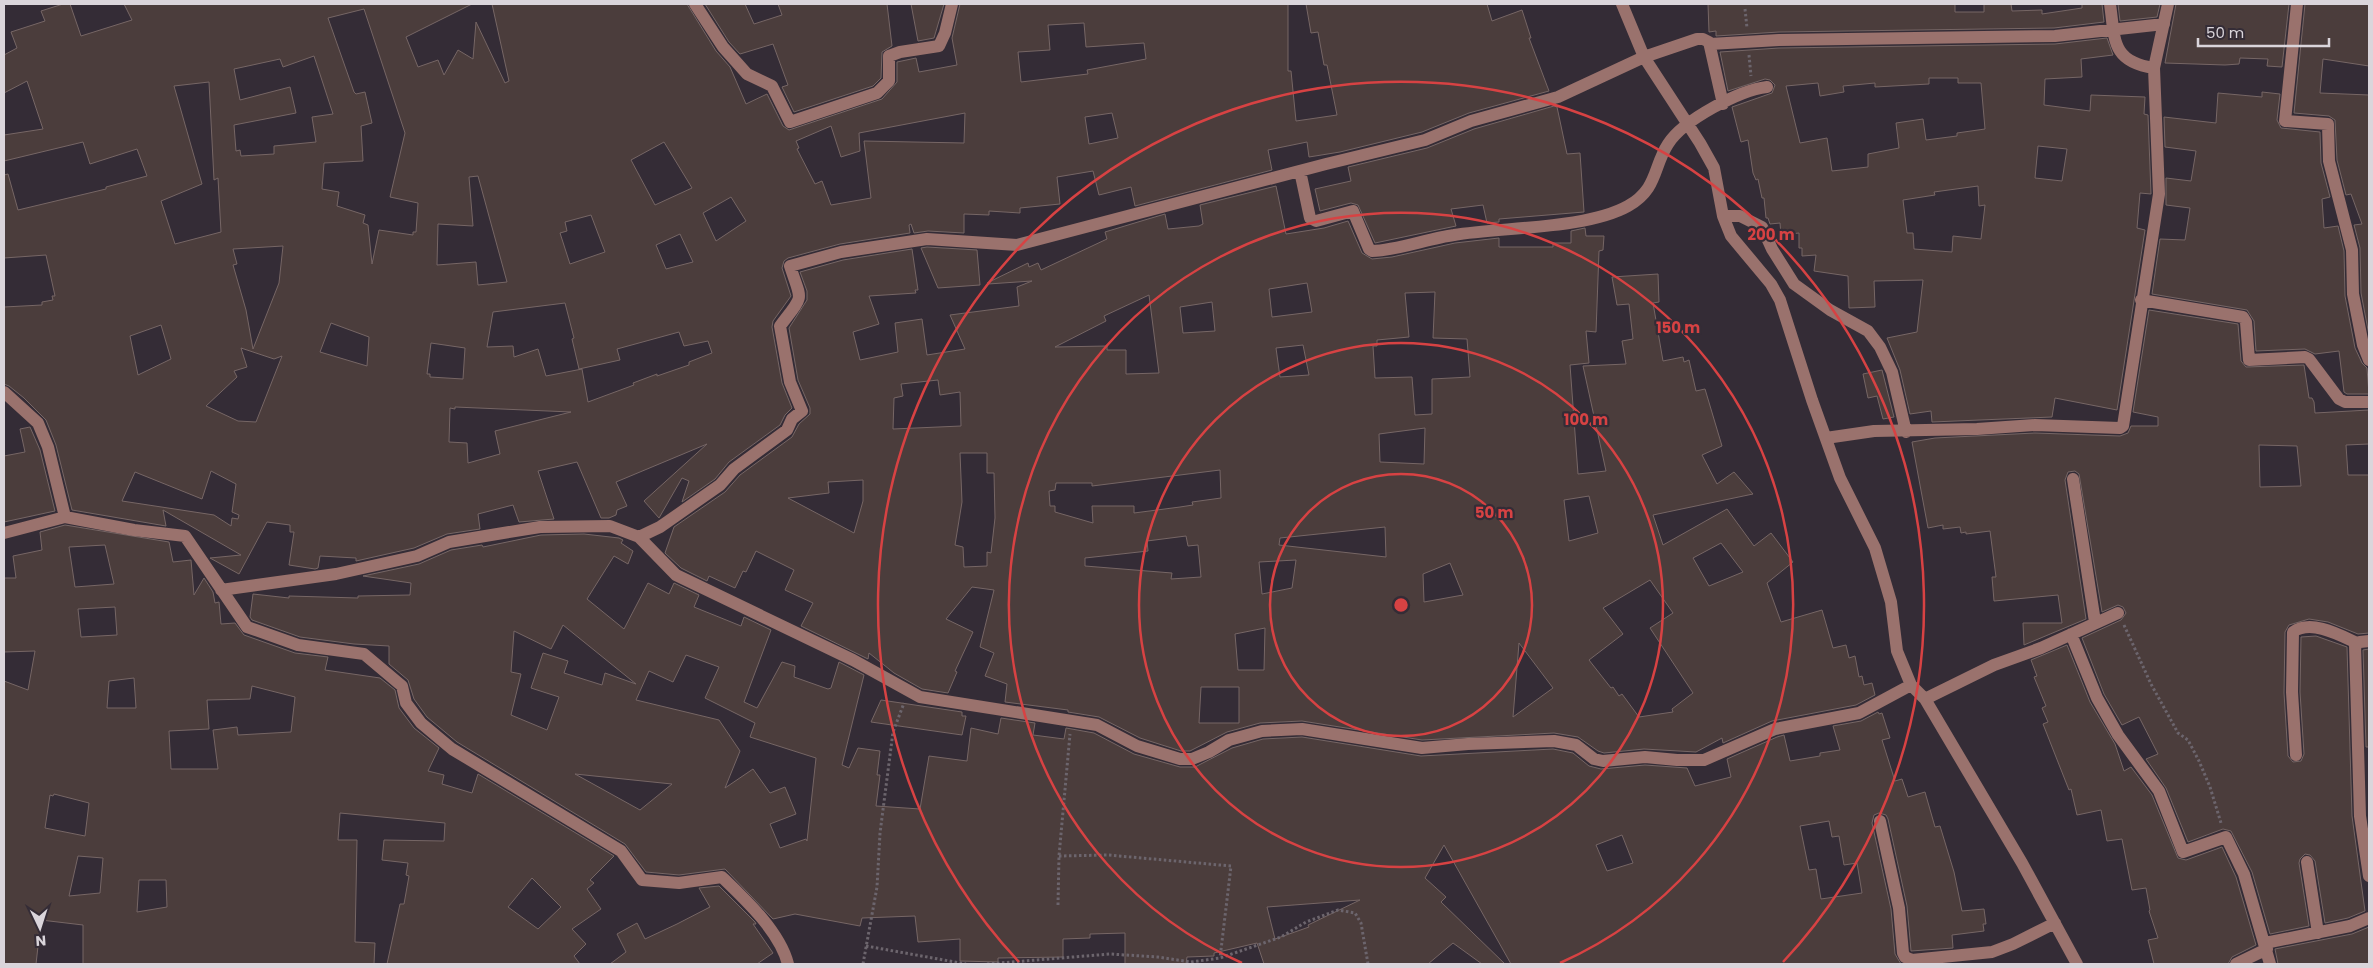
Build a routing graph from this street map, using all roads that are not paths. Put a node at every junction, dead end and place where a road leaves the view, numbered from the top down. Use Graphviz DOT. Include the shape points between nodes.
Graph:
graph roads {
  1 [pos="696,4"];
  2 [pos="952,4"];
  3 [pos="1622,4"];
  4 [pos="2110,4"];
  5 [pos="2168,4"];
  6 [pos="2297,4"];
  7 [pos="2164,24"];
  8 [pos="2113,29"];
  9 [pos="1710,44"];
  10 [pos="1644,57"];
  11 [pos="2154,68"];
  12 [pos="1767,88"];
  13 [pos="1723,104"];
  14 [pos="1687,125"];
  15 [pos="1300,171"];
  16 [pos="1724,216"];
  17 [pos="2141,300"];
  18 [pos="2369,360"];
  19 [pos="4,392"];
  20 [pos="2369,402"];
  21 [pos="1906,432"];
  22 [pos="1826,438"];
  23 [pos="2072,479"];
  24 [pos="65,517"];
  25 [pos="4,532"];
  26 [pos="639,537"];
  27 [pos="221,590"];
  28 [pos="2118,613"];
  29 [pos="2095,622"];
  30 [pos="2071,634"];
  31 [pos="2363,642"];
  32 [pos="1911,685"];
  33 [pos="1925,699"];
  34 [pos="2296,755"];
  35 [pos="1880,822"];
  36 [pos="2307,862"];
  37 [pos="2369,876"];
  38 [pos="2369,918"];
  39 [pos="2055,923"];
  40 [pos="2318,933"];
  41 [pos="2266,946"];
  42 [pos="788,964"];
  43 [pos="2077,964"];
  44 [pos="2236,964"];
  45 [pos="2270,964"];
  1 -- 2 [label="street" via="723,47 747,74 772,86 790,122 877,93 889,81 889,56 939,46"];
  3 -- 10 [label="street"];
  4 -- 8 [label="street"];
  5 -- 7 [label="street"];
  6 -- 18 [label="street" via="2285,122 2328,124 2330,161 2352,250 2353,294"];
  7 -- 8 [label="street"];
  7 -- 11 [label="street"];
  8 -- 9 [label="street" via="2055,36"];
  8 -- 11 [label="street" via="2114,42 2131,62"];
  9 -- 10 [label="street" via="1704,39 1697,39"];
  9 -- 13 [label="street"];
  10 -- 14 [label="street"];
  10 -- 15 [label="street" via="1558,98 1471,121 1424,140"];
  11 -- 17 [label="street" via="2159,194"];
  12 -- 13 [label="street" via="1752,89"];
  13 -- 14 [label="street" via="1704,111"];
  14 -- 15 [label="street" via="1668,143 1651,186 1629,206 1593,218 1428,239 1377,251 1369,249 1353,211 1316,221 1310,218"];
  14 -- 16 [label="street" via="1714,168"];
  15 -- 26 [label="street" via="1017,245 928,239 841,252 790,266 801,293 780,326 790,382 802,411 792,419 787,430 734,469 720,485 660,527"];
  16 -- 21 [label="street" via="1740,216 1762,227 1794,284 1830,310 1868,331 1892,372"];
  16 -- 22 [label="street" via="1732,236 1780,300"];
  17 -- 20 [label="street" via="2243,318 2249,360 2301,356 2309,359 2338,399"];
  17 -- 21 [label="street" via="2124,423 2120,428 2036,425"];
  19 -- 24 [label="street" via="38,423 48,447"];
  21 -- 22 [label="street" via="1874,431"];
  22 -- 32 [label="street" via="1840,478 1875,548 1891,602 1897,651"];
  23 -- 29 [label="street"];
  24 -- 25 [label="street"];
  24 -- 27 [label="street" via="185,536"];
  26 -- 27 [label="street" via="610,526 540,527 449,542 417,556 336,574"];
  26 -- 32 [label="street" via="676,575 853,660 920,697 1098,725 1137,746 1180,759 1192,759 1229,740 1262,731 1302,729 1422,748 1554,741 1576,745 1594,759 1704,760 1775,729 1860,713"];
  27 -- 42 [label="street" via="248,627 256,631 298,645 364,654 402,686 406,703 421,723 452,749 621,851 642,880 678,883 722,877 749,903 784,950"];
  28 -- 29 [label="street"];
  29 -- 30 [label="street"];
  30 -- 33 [label="street" via="1994,665"];
  30 -- 41 [label="street" via="2097,698 2118,735 2159,791 2183,852 2226,837 2244,874"];
  31 -- 34 [label="street" via="2328,630 2310,628 2293,632"];
  31 -- 37 [label="street" via="2360,816"];
  32 -- 33 [label="street"];
  33 -- 39 [label="street"];
  35 -- 39 [label="street" via="1900,908 1905,957 1912,960 1992,952"];
  36 -- 40 [label="street"];
  38 -- 40 [label="street"];
  39 -- 43 [label="street"];
  40 -- 41 [label="street"];
  41 -- 44 [label="street"];
  41 -- 45 [label="street"];
}
